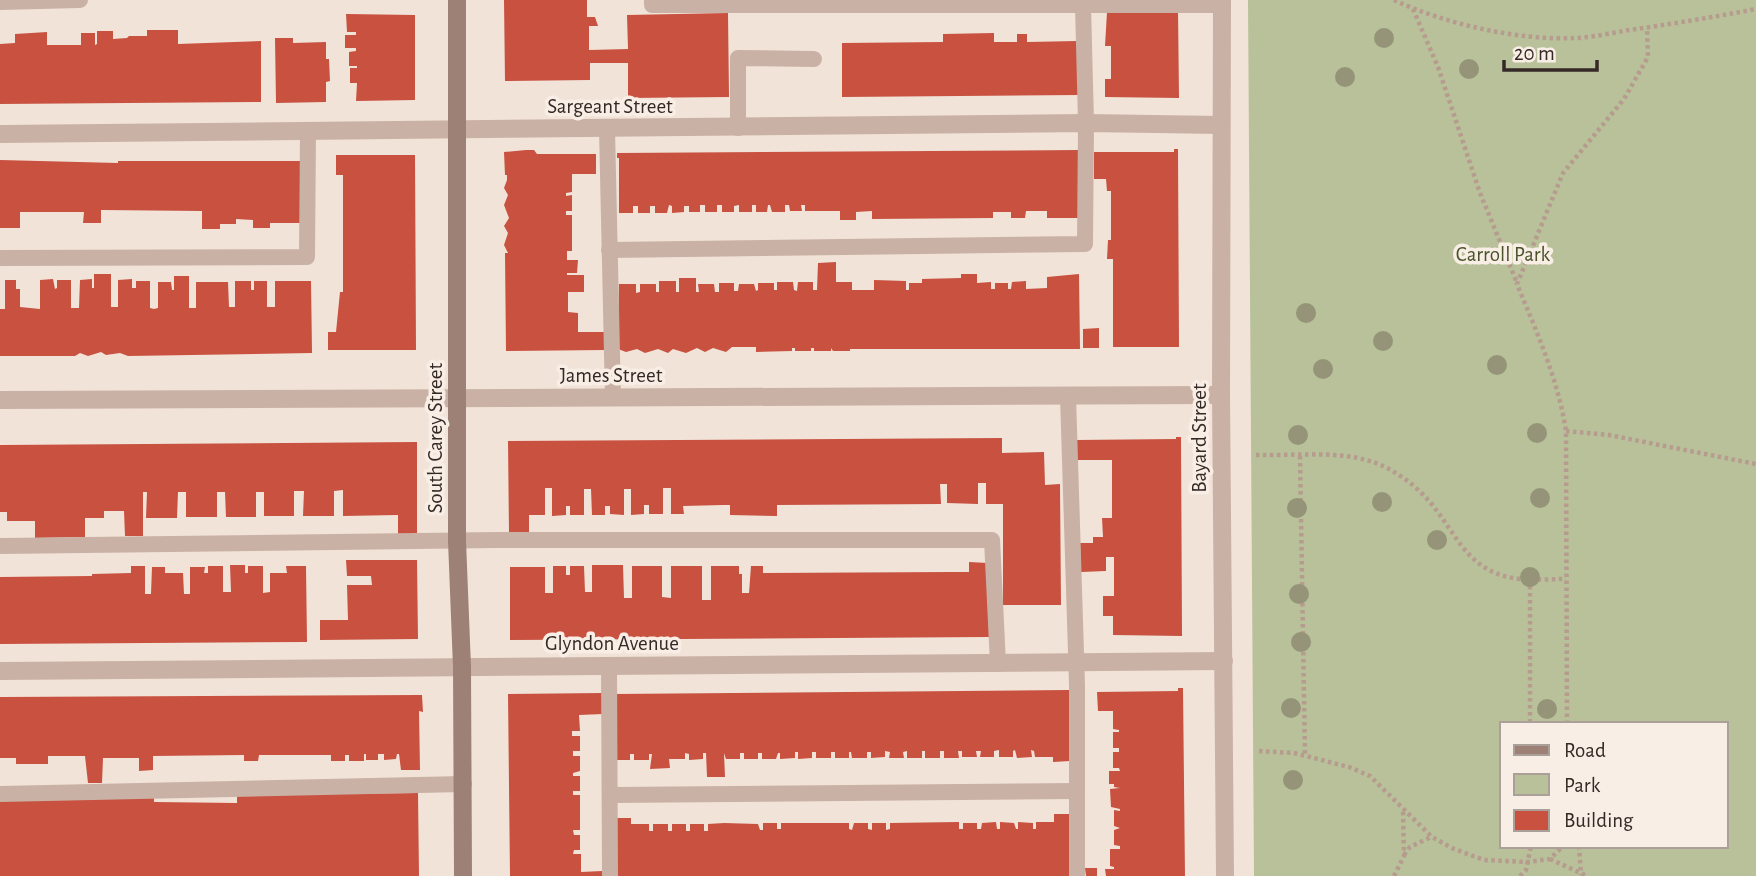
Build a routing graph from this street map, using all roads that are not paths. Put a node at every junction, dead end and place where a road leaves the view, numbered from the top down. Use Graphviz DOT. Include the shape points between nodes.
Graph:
graph roads {
  1 [pos="80,0"];
  2 [pos="457,0"];
  3 [pos="652,0"];
  4 [pos="0,2"];
  5 [pos="1222,2"];
  6 [pos="1083,5"];
  7 [pos="814,59"];
  8 [pos="1086,123"];
  9 [pos="1221,125"];
  10 [pos="738,128"];
  11 [pos="607,129"];
  12 [pos="459,130"];
  13 [pos="307,131"];
  14 [pos="0,134"];
  15 [pos="609,250"];
  16 [pos="0,258"];
  17 [pos="1221,395"];
  18 [pos="1068,396"];
  19 [pos="457,398"];
  20 [pos="613,398"];
  21 [pos="0,400"];
  22 [pos="457,541"];
  23 [pos="0,546"];
  24 [pos="1224,661"];
  25 [pos="1076,663"];
  26 [pos="998,664"];
  27 [pos="609,666"];
  28 [pos="462,667"];
  29 [pos="0,671"];
  30 [pos="464,784"];
  31 [pos="1077,792"];
  32 [pos="0,794"];
  33 [pos="610,795"];
  34 [pos="463,876"];
  35 [pos="610,876"];
  36 [pos="1077,876"];
  37 [pos="1225,876"];
  1 -- 4 [label="lane"];
  2 -- 12 [label="main road, South Carey Street"];
  3 -- 6 [label="lane" via="652,5"];
  5 -- 6 [label="lane"];
  5 -- 9 [label="street, Bayard Street"];
  6 -- 8 [label="lane"];
  7 -- 10 [label="lane" via="738,58"];
  8 -- 9 [label="street, Sargeant Street"];
  8 -- 10 [label="street, Sargeant Street"];
  8 -- 15 [label="lane" via="1085,244"];
  9 -- 17 [label="street, Bayard Street"];
  10 -- 11 [label="street, Sargeant Street"];
  11 -- 12 [label="street, Sargeant Street"];
  11 -- 15 [label="lane"];
  12 -- 13 [label="street, Sargeant Street"];
  12 -- 19 [label="main road, South Carey Street"];
  13 -- 14 [label="street, Sargeant Street"];
  13 -- 16 [label="lane" via="307,257"];
  15 -- 20 [label="lane"];
  17 -- 18 [label="street, James Street"];
  17 -- 24 [label="street, Bayard Street"];
  18 -- 20 [label="street, James Street"];
  18 -- 25 [label="lane"];
  19 -- 20 [label="street, James Street"];
  19 -- 21 [label="street, James Street"];
  19 -- 22 [label="main road, South Carey Street"];
  22 -- 23 [label="lane"];
  22 -- 26 [label="lane" via="992,540"];
  22 -- 28 [label="main road, South Carey Street"];
  24 -- 25 [label="street, Glyndon Avenue"];
  24 -- 37 [label="street, Bayard Street"];
  25 -- 26 [label="street, Glyndon Avenue"];
  25 -- 31 [label="lane"];
  26 -- 27 [label="street, Glyndon Avenue"];
  27 -- 28 [label="street, Glyndon Avenue"];
  27 -- 33 [label="lane"];
  28 -- 29 [label="street, Glyndon Avenue"];
  28 -- 30 [label="main road, South Carey Street"];
  30 -- 32 [label="lane"];
  30 -- 34 [label="main road, South Carey Street"];
  31 -- 33 [label="lane"];
  31 -- 36 [label="lane"];
  33 -- 35 [label="lane"];
}
